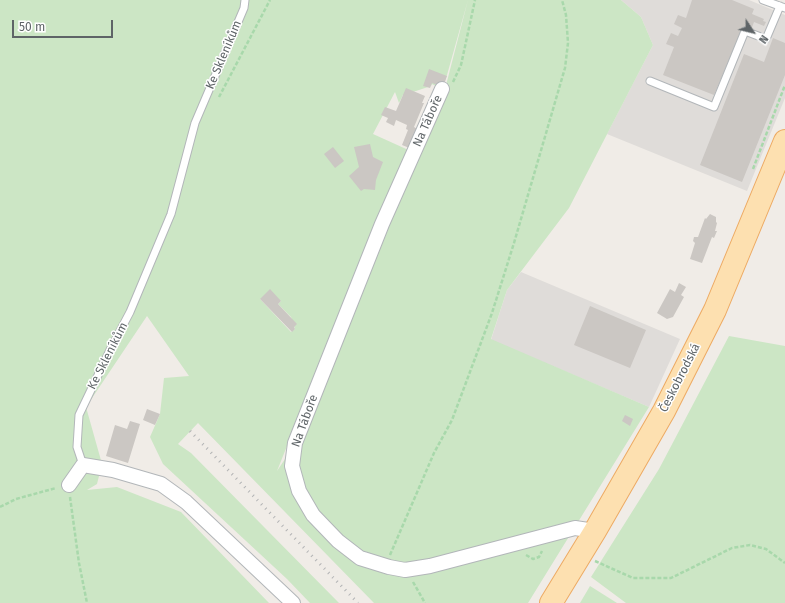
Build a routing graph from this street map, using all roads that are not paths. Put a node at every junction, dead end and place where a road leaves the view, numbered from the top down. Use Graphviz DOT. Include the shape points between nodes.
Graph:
graph roads {
  1 [pos="763,0"];
  2 [pos="244,4"];
  3 [pos="782,7"];
  4 [pos="650,81"];
  5 [pos="442,88"];
  6 [pos="785,141"];
  7 [pos="84,465"];
  8 [pos="69,485"];
  9 [pos="595,531"];
  10 [pos="293,603"];
  11 [pos="551,603"];
  1 -- 3 [label="lane"];
  2 -- 7 [label="lane, Ke Skleníkům" via="196,123 171,214 130,312 79,415 77,447"];
  3 -- 4 [label="lane" via="766,39 745,31 714,107"];
  5 -- 9 [label="street, Na Táboře" via="382,224 295,443 292,466 299,491 313,514 338,541 360,558 405,570 430,566 574,528"];
  6 -- 9 [label="main road, Českobrodská" via="715,310 664,411"];
  7 -- 8 [label="street"];
  7 -- 10 [label="street" via="113,470 161,484 186,502"];
  9 -- 11 [label="main road, Českobrodská"];
}
